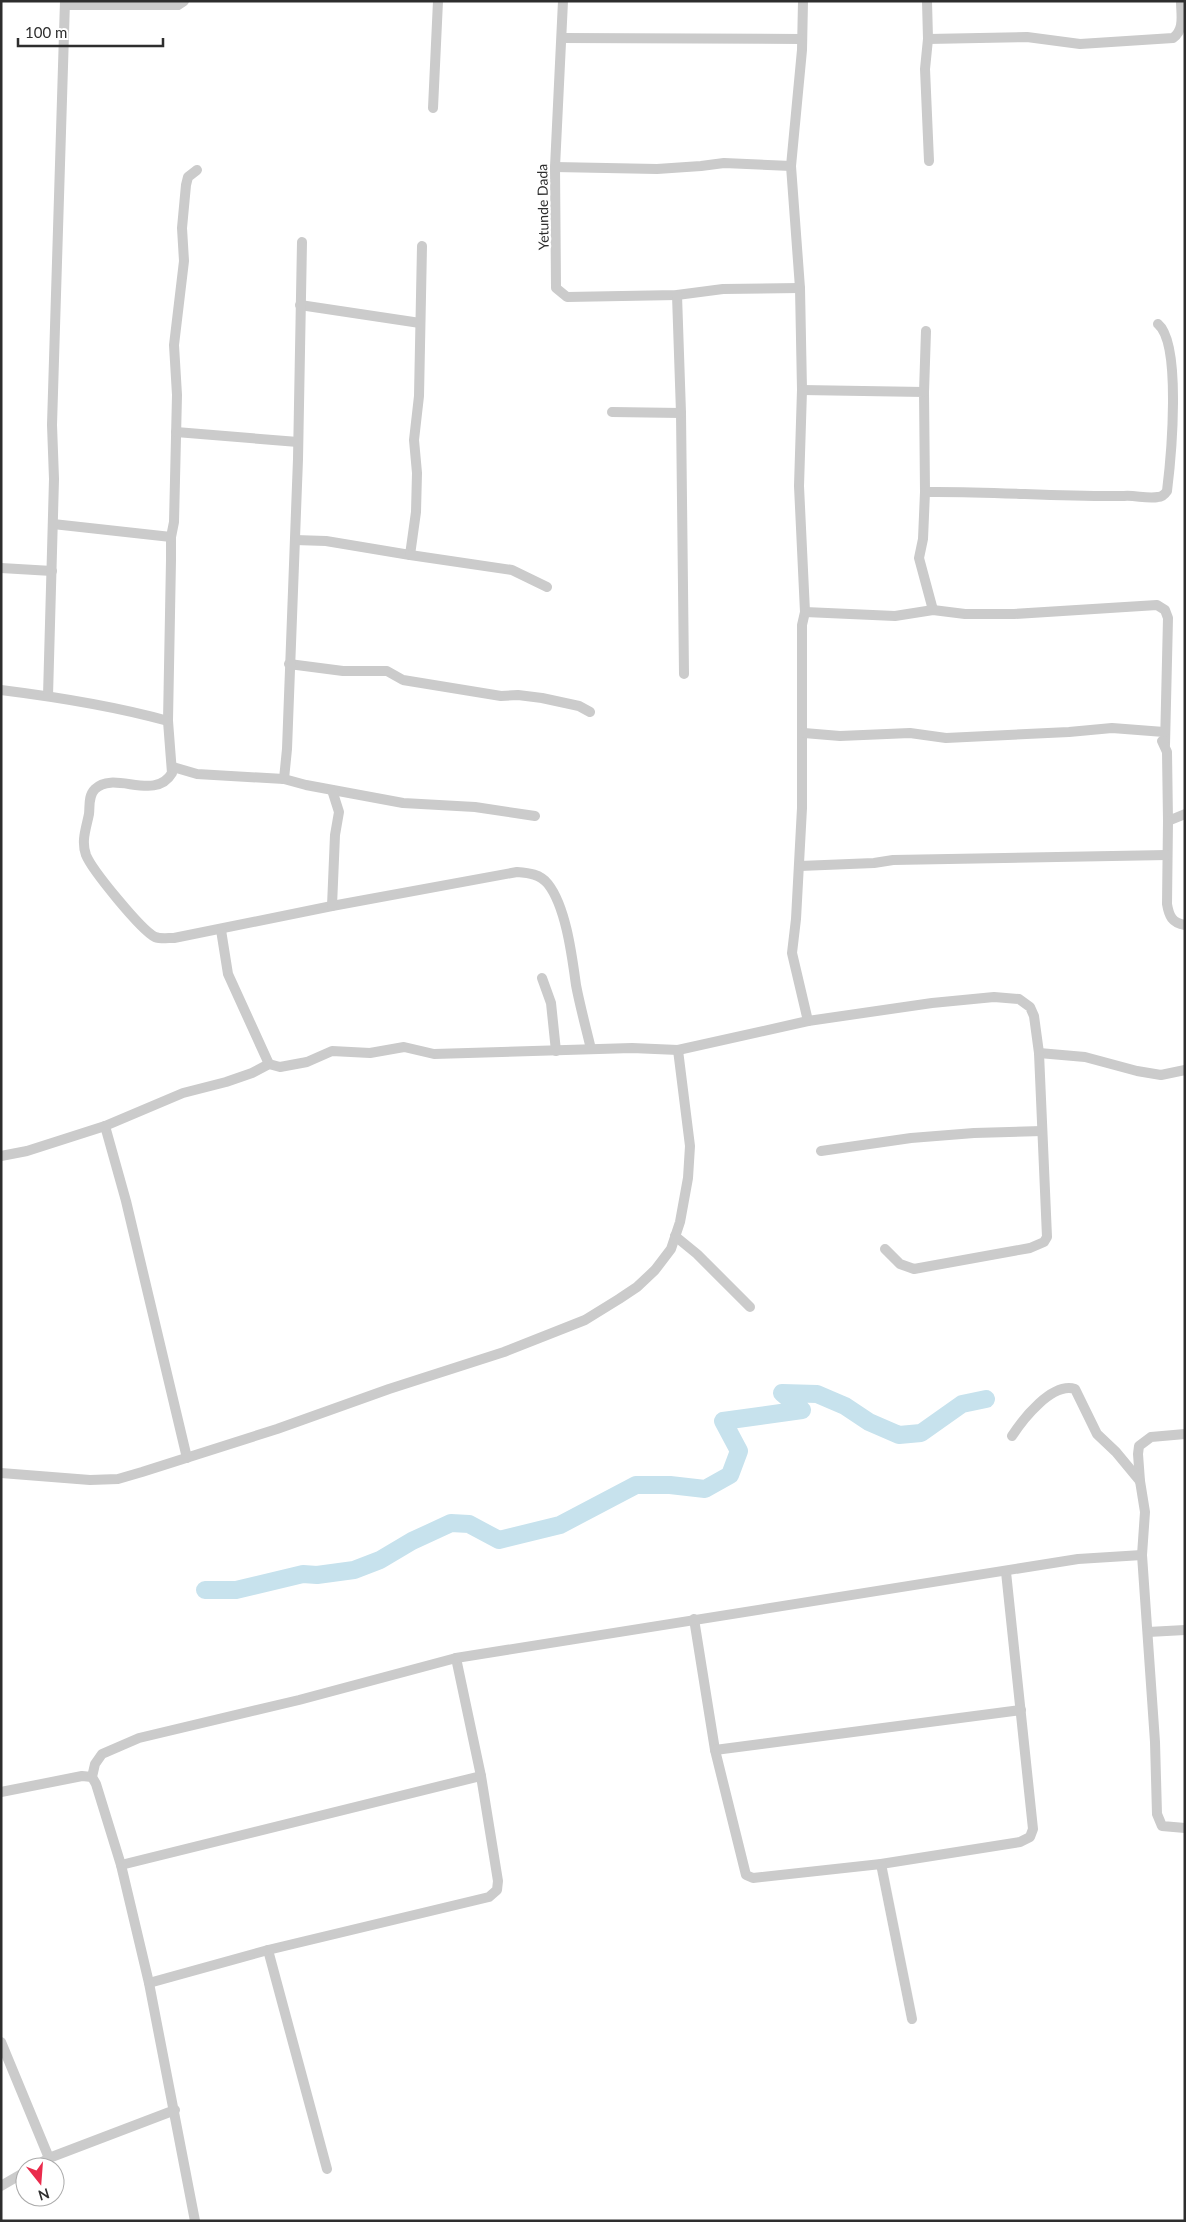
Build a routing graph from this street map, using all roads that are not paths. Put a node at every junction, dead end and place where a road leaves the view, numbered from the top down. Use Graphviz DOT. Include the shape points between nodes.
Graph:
graph roads {
  1 [pos="184,1"];
  2 [pos="438,1"];
  3 [pos="564,1"];
  4 [pos="802,1"];
  5 [pos="927,1"];
  6 [pos="1181,1"];
  7 [pos="65,3"];
  8 [pos="562,38"];
  9 [pos="802,39"];
  10 [pos="928,39"];
  11 [pos="433,108"];
  12 [pos="929,161"];
  13 [pos="791,166"];
  14 [pos="555,168"];
  15 [pos="197,170"];
  16 [pos="302,242"];
  17 [pos="422,246"];
  18 [pos="800,288"];
  19 [pos="677,295"];
  20 [pos="300,306"];
  21 [pos="420,323"];
  22 [pos="1158,324"];
  23 [pos="926,331"];
  24 [pos="802,390"];
  25 [pos="924,392"];
  26 [pos="612,412"];
  27 [pos="681,412"];
  28 [pos="176,432"];
  29 [pos="298,442"];
  30 [pos="925,492"];
  31 [pos="53,524"];
  32 [pos="171,537"];
  33 [pos="295,540"];
  34 [pos="410,555"];
  35 [pos="1,568"];
  36 [pos="52,571"];
  37 [pos="547,587"];
  38 [pos="933,610"];
  39 [pos="805,612"];
  40 [pos="289,664"];
  41 [pos="684,674"];
  42 [pos="1,690"];
  43 [pos="48,696"];
  44 [pos="590,712"];
  45 [pos="168,721"];
  46 [pos="804,733"];
  47 [pos="1165,745"];
  48 [pos="173,767"];
  49 [pos="284,779"];
  50 [pos="332,790"];
  51 [pos="1185,814"];
  52 [pos="535,816"];
  53 [pos="1168,821"];
  54 [pos="1167,855"];
  55 [pos="800,866"];
  56 [pos="332,906"];
  57 [pos="1185,925"];
  58 [pos="221,930"];
  59 [pos="542,978"];
  60 [pos="808,1021"];
  61 [pos="590,1049"];
  62 [pos="678,1050"];
  63 [pos="556,1051"];
  64 [pos="1039,1053"];
  65 [pos="269,1064"];
  66 [pos="1185,1070"];
  67 [pos="105,1126"];
  68 [pos="1042,1131"];
  69 [pos="821,1151"];
  70 [pos="1,1156"];
  71 [pos="675,1236"];
  72 [pos="885,1248"];
  73 [pos="750,1307"];
  74 [pos="1185,1434"];
  75 [pos="1012,1436"];
  76 [pos="187,1458"];
  77 [pos="1,1473"];
  78 [pos="1140,1481"];
  79 [pos="1142,1555"];
  80 [pos="1006,1572"];
  81 [pos="694,1620"];
  82 [pos="1185,1630"];
  83 [pos="1148,1632"];
  84 [pos="456,1658"];
  85 [pos="1021,1710"];
  86 [pos="715,1750"];
  87 [pos="481,1776"];
  88 [pos="92,1777"];
  89 [pos="1,1792"];
  90 [pos="1185,1828"];
  91 [pos="880,1864"];
  92 [pos="121,1865"];
  93 [pos="268,1950"];
  94 [pos="149,1983"];
  95 [pos="912,2019"];
  96 [pos="1,2042"];
  97 [pos="175,2110"];
  98 [pos="49,2157"];
  99 [pos="52,2157"];
  100 [pos="327,2169"];
  101 [pos="15,2178"];
  102 [pos="1,2186"];
  103 [pos="195,2221"];
  1 -- 7 [label="street" via="178,5"];
  2 -- 11 [label="street"];
  3 -- 8 [label="street, Yetunde Dada"];
  4 -- 9 [label="street"];
  5 -- 10 [label="street"];
  6 -- 10 [label="street" via="1181,28 1172,38 1080,44 1027,37"];
  7 -- 31 [label="street" via="52,425"];
  8 -- 9 [label="street"];
  8 -- 14 [label="street, Yetunde Dada"];
  9 -- 13 [label="street"];
  10 -- 12 [label="street" via="925,69"];
  13 -- 14 [label="street" via="724,163 657,169"];
  13 -- 18 [label="street"];
  14 -- 19 [label="street, Yetunde Dada" via="556,288 562,295"];
  15 -- 28 [label="street" via="188,177 182,228 184,261 174,345"];
  16 -- 20 [label="street"];
  17 -- 21 [label="street"];
  18 -- 19 [label="street, Yetunde Dada" via="723,288"];
  18 -- 24 [label="street"];
  19 -- 27 [label="street"];
  20 -- 21 [label="street"];
  20 -- 29 [label="street"];
  21 -- 34 [label="street" via="419,396 414,440 416,512"];
  22 -- 30 [label="street" via="1164,329 1172,367 1174,433 1164,495 1068,497"];
  23 -- 25 [label="street"];
  24 -- 25 [label="street"];
  24 -- 39 [label="street" via="799,486"];
  25 -- 30 [label="street"];
  26 -- 27 [label="street"];
  27 -- 41 [label="street"];
  28 -- 29 [label="street"];
  28 -- 32 [label="street"];
  29 -- 33 [label="street"];
  30 -- 38 [label="street" via="919,558"];
  31 -- 32 [label="street"];
  31 -- 36 [label="street"];
  32 -- 45 [label="street"];
  33 -- 34 [label="street" via="326,541"];
  33 -- 40 [label="street"];
  34 -- 37 [label="street" via="512,570"];
  35 -- 36 [label="street"];
  36 -- 43 [label="street"];
  38 -- 39 [label="street" via="895,616"];
  38 -- 47 [label="street" via="1014,614 1157,605 1165,610 1168,618"];
  39 -- 46 [label="street" via="802,625"];
  40 -- 44 [label="street" via="343,671 387,671 403,680 500,696 542,698 579,706"];
  40 -- 49 [label="street"];
  42 -- 43 [label="street"];
  43 -- 45 [label="street"];
  45 -- 48 [label="street"];
  46 -- 47 [label="street" via="840,736 910,733 946,738 1112,728 1164,732 1159,738"];
  46 -- 55 [label="street"];
  47 -- 53 [label="street"];
  48 -- 49 [label="street" via="197,774"];
  48 -- 58 [label="street" via="164,784 114,784 99,786 93,791 83,839 87,857 125,907 156,937 174,938"];
  49 -- 50 [label="street"];
  50 -- 52 [label="street" via="403,803 475,807"];
  50 -- 56 [label="street" via="339,812"];
  51 -- 53 [label="street"];
  53 -- 54 [label="street"];
  54 -- 55 [label="street" via="893,860 874,864"];
  54 -- 57 [label="street" via="1169,915 1177,923"];
  55 -- 60 [label="street" via="792,953"];
  56 -- 58 [label="street"];
  56 -- 61 [label="street" via="517,872 534,874 548,884 560,909"];
  58 -- 65 [label="street" via="228,974"];
  59 -- 63 [label="street" via="551,1003"];
  60 -- 62 [label="street"];
  60 -- 64 [label="street" via="932,1003 994,997 1019,999 1030,1007 1034,1016"];
  61 -- 62 [label="street"];
  61 -- 63 [label="street"];
  62 -- 71 [label="street" via="690,1146 688,1178"];
  63 -- 65 [label="street" via="434,1054 404,1047 370,1052 332,1051 307,1062 280,1067"];
  64 -- 66 [label="street" via="1085,1057 1161,1075"];
  64 -- 68 [label="street"];
  65 -- 67 [label="street" via="226,1082 183,1092"];
  67 -- 70 [label="street"];
  67 -- 76 [label="street"];
  68 -- 69 [label="street" via="911,1138"];
  68 -- 72 [label="street" via="1047,1237 1044,1242 1030,1248 914,1269 900,1264"];
  71 -- 73 [label="street" via="698,1254"];
  71 -- 76 [label="street" via="671,1249 637,1287 559,1332"];
  74 -- 78 [label="street" via="1158,1435 1142,1442 1138,1454"];
  75 -- 78 [label="street" via="1028,1412 1045,1398 1065,1388 1075,1389 1097,1434"];
  76 -- 77 [label="street" via="118,1478 69,1480"];
  78 -- 79 [label="street" via="1146,1512"];
  79 -- 80 [label="street" via="1078,1559"];
  79 -- 83 [label="street"];
  80 -- 81 [label="street"];
  80 -- 85 [label="street"];
  81 -- 84 [label="street"];
  81 -- 86 [label="street"];
  82 -- 83 [label="street"];
  83 -- 90 [label="street" via="1157,1814 1162,1826"];
  84 -- 87 [label="street"];
  84 -- 88 [label="street" via="139,1738 102,1754"];
  85 -- 86 [label="street"];
  85 -- 91 [label="street" via="1033,1821 1030,1837 1020,1842"];
  86 -- 91 [label="street" via="746,1875 753,1878"];
  87 -- 92 [label="street"];
  87 -- 93 [label="street" via="497,1890 488,1896"];
  88 -- 89 [label="street" via="82,1776"];
  88 -- 92 [label="street"];
  91 -- 95 [label="street"];
  92 -- 94 [label="street"];
  93 -- 94 [label="street"];
  93 -- 100 [label="street"];
  94 -- 97 [label="street"];
  96 -- 98 [label="street"];
  97 -- 99 [label="street"];
  97 -- 103 [label="street"];
  101 -- 102 [label="street"];
}
